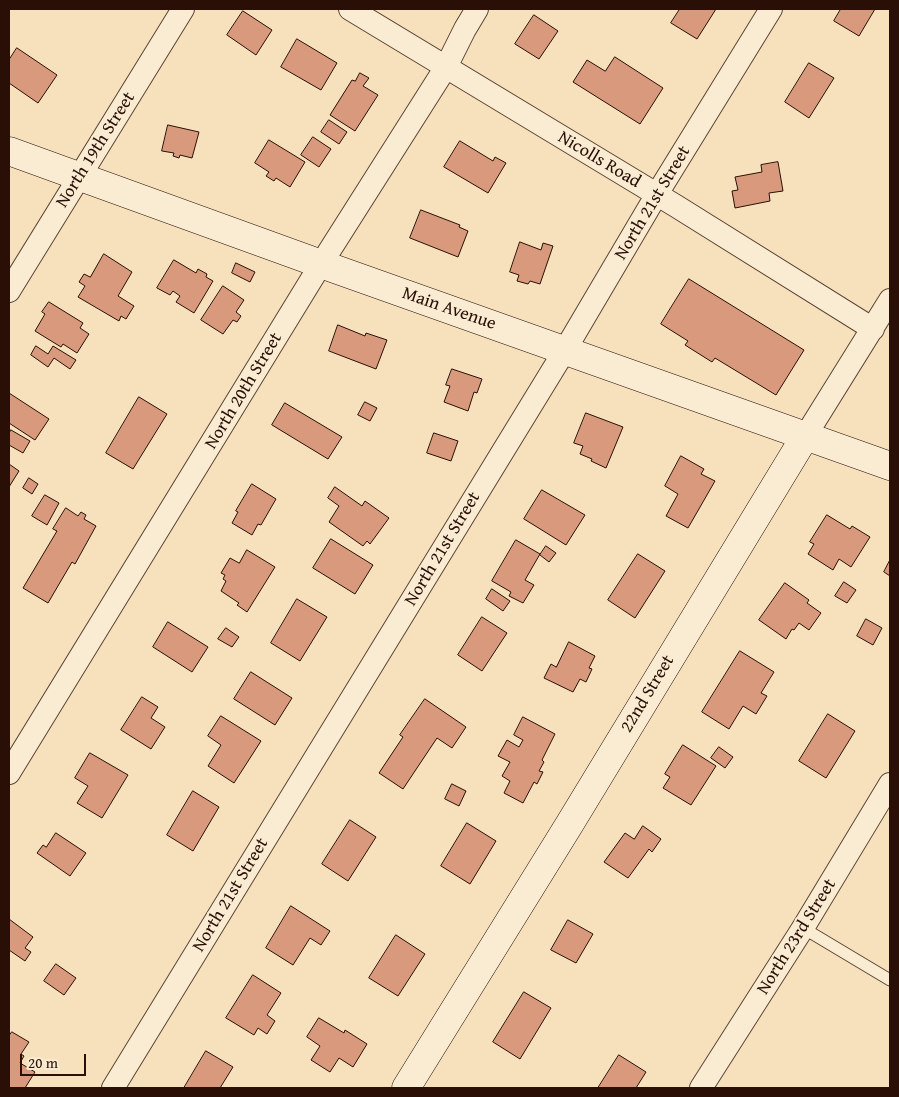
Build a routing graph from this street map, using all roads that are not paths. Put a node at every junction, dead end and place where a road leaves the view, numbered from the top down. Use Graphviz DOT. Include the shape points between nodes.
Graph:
graph roads {
  1 [pos="183,9"];
  2 [pos="350,9"];
  3 [pos="477,9"];
  4 [pos="771,9"];
  5 [pos="446,67"];
  6 [pos="9,150"];
  7 [pos="80,176"];
  8 [pos="657,194"];
  9 [pos="321,264"];
  10 [pos="9,291"];
  11 [pos="890,300"];
  12 [pos="873,329"];
  13 [pos="565,350"];
  14 [pos="806,435"];
  15 [pos="890,466"];
  16 [pos="9,773"];
  17 [pos="890,784"];
  18 [pos="803,928"];
  19 [pos="890,980"];
  20 [pos="113,1088"];
  21 [pos="406,1088"];
  22 [pos="701,1088"];
  1 -- 7 [label="street, North 19th Street"];
  2 -- 5 [label="street, Nicolls Road"];
  3 -- 5 [label="street, North 20th Street"];
  4 -- 8 [label="street, North 21st Street"];
  5 -- 8 [label="street, Nicolls Road"];
  5 -- 9 [label="street, North 20th Street"];
  6 -- 7 [label="street, Main Avenue"];
  7 -- 9 [label="street, Main Avenue"];
  7 -- 10 [label="street, North 19th Street"];
  8 -- 12 [label="street, Nicolls Road"];
  8 -- 13 [label="street, North 21st Street"];
  9 -- 13 [label="street, Main Avenue"];
  9 -- 16 [label="street, North 20th Street"];
  11 -- 12 [label="street, 22nd Street"];
  12 -- 14 [label="street, 22nd Street"];
  13 -- 14 [label="street, Main Avenue"];
  13 -- 20 [label="street, North 21st Street"];
  14 -- 15 [label="street, Main Avenue"];
  14 -- 21 [label="street, 22nd Street"];
  17 -- 18 [label="street, North 23rd Street"];
  18 -- 19 [label="lane"];
  18 -- 22 [label="street, North 23rd Street"];
}
